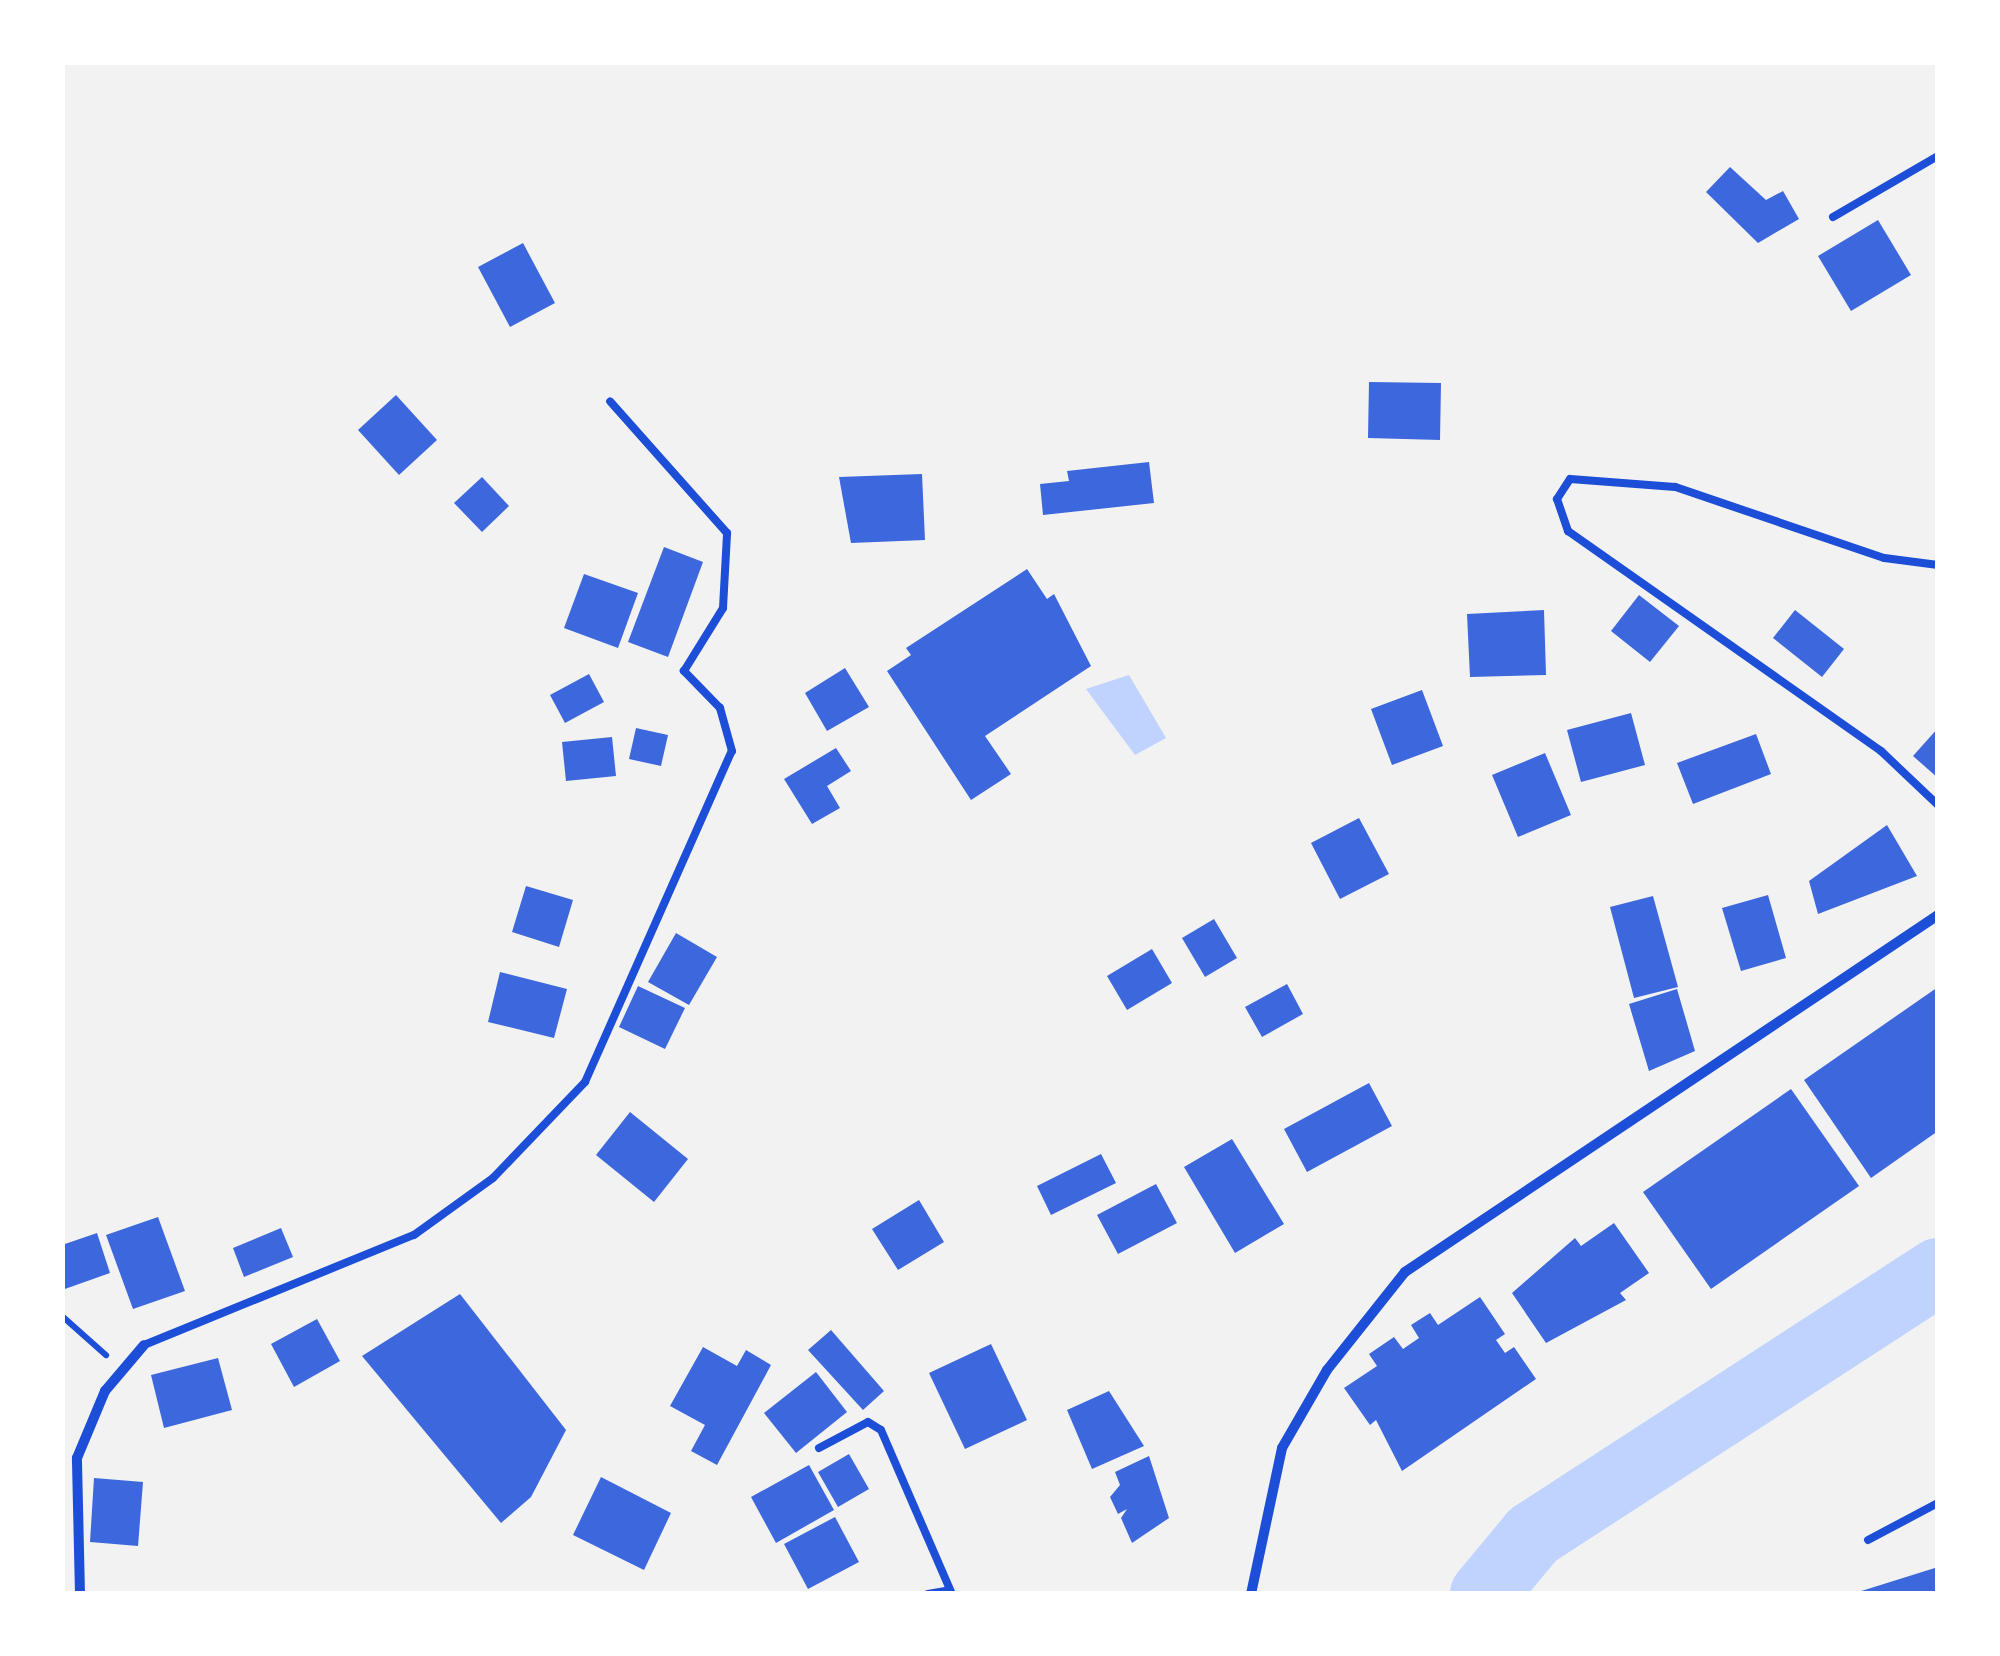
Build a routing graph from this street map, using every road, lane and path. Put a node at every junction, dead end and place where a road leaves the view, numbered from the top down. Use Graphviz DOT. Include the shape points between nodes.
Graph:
graph roads {
  1 [pos="1938,156"];
  2 [pos="1833,217"];
  3 [pos="610,401"];
  4 [pos="1938,565"];
  5 [pos="1938,805"];
  6 [pos="1938,915"];
  7 [pos="62,1316"];
  8 [pos="144,1345"];
  9 [pos="119,1367"];
  10 [pos="819,1448"];
  11 [pos="1938,1503"];
  12 [pos="1868,1540"];
  13 [pos="951,1592"];
  14 [pos="80,1594"];
  15 [pos="928,1594"];
  16 [pos="1251,1594"];
  1 -- 2 [label="lane"];
  3 -- 8 [label="lane" via="728,533 723,608 684,671 720,708 732,751 585,1082 493,1178 414,1235"];
  4 -- 5 [label="lane" via="1884,558 1675,488 1570,479 1556,499 1568,532 1881,751"];
  6 -- 16 [label="street" via="1405,1272 1326,1370 1282,1448"];
  7 -- 9 [label="path"];
  8 -- 9 [label="street"];
  9 -- 14 [label="street" via="77,1458"];
  10 -- 13 [label="lane" via="868,1422 881,1430"];
  11 -- 12 [label="lane"];
  13 -- 15 [label="lane"];
}
